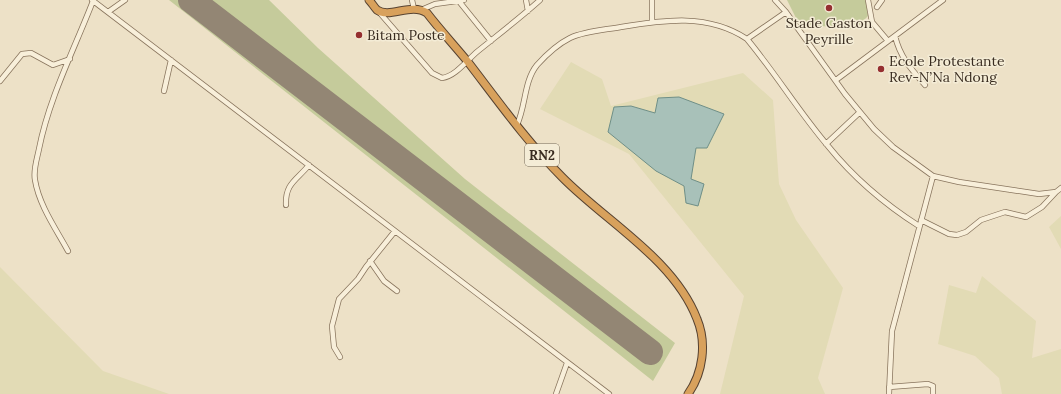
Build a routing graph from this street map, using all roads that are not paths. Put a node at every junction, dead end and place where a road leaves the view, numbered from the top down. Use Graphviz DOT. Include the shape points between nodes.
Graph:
graph roads {
  1 [pos="125,0"];
  2 [pos="369,0"];
  3 [pos="412,0"];
  4 [pos="460,0"];
  5 [pos="526,0"];
  6 [pos="540,0"];
  7 [pos="652,0"];
  8 [pos="775,0"];
  9 [pos="868,0"];
  10 [pos="882,0"];
  11 [pos="943,0"];
  12 [pos="93,1"];
  13 [pos="877,7"];
  14 [pos="418,9"];
  15 [pos="378,10"];
  16 [pos="528,11"];
  17 [pos="108,12"];
  18 [pos="786,12"];
  19 [pos="652,22"];
  20 [pos="895,36"];
  21 [pos="747,39"];
  22 [pos="491,41"];
  23 [pos="888,42"];
  24 [pos="70,59"];
  25 [pos="171,60"];
  26 [pos="466,61"];
  27 [pos="836,80"];
  28 [pos="0,81"];
  29 [pos="925,85"];
  30 [pos="164,91"];
  31 [pos="860,112"];
  32 [pos="517,125"];
  33 [pos="826,144"];
  34 [pos="309,165"];
  35 [pos="933,176"];
  36 [pos="1061,188"];
  37 [pos="1056,192"];
  38 [pos="286,205"];
  39 [pos="921,220"];
  40 [pos="919,226"];
  41 [pos="395,230"];
  42 [pos="68,251"];
  43 [pos="370,261"];
  44 [pos="397,291"];
  45 [pos="340,357"];
  46 [pos="567,363"];
  47 [pos="889,386"];
  48 [pos="556,394"];
  49 [pos="609,394"];
  50 [pos="688,394"];
  51 [pos="889,394"];
  52 [pos="933,394"];
  1 -- 17 [label="street"];
  2 -- 15 [label="highway"];
  3 -- 14 [label="street"];
  4 -- 14 [label="street"];
  4 -- 22 [label="street"];
  5 -- 16 [label="street"];
  6 -- 16 [label="street"];
  7 -- 19 [label="street"];
  8 -- 18 [label="street"];
  9 -- 23 [label="street" via="872,22"];
  10 -- 13 [label="street"];
  11 -- 20 [label="street"];
  12 -- 17 [label="street"];
  12 -- 24 [label="street"];
  14 -- 15 [label="highway" via="389,12"];
  14 -- 26 [label="highway, RN2" via="427,13"];
  15 -- 26 [label="street" via="436,76 445,78"];
  16 -- 22 [label="street"];
  17 -- 25 [label="street"];
  18 -- 21 [label="street"];
  18 -- 27 [label="street"];
  19 -- 21 [label="street" via="683,19 705,22 734,31"];
  19 -- 32 [label="street" via="586,33 561,42 531,74 524,108"];
  20 -- 23 [label="street"];
  20 -- 29 [label="street" via="900,54"];
  21 -- 33 [label="street"];
  22 -- 26 [label="street"];
  23 -- 27 [label="street"];
  24 -- 28 [label="street" via="53,65 31,53 22,54"];
  24 -- 42 [label="street" via="49,110 34,172 46,212"];
  25 -- 30 [label="street"];
  25 -- 34 [label="street"];
  26 -- 32 [label="highway, RN2"];
  27 -- 31 [label="street"];
  31 -- 33 [label="street"];
  31 -- 35 [label="street" via="883,138"];
  32 -- 50 [label="highway, RN2" via="561,176 650,256 682,293 697,319 702,339 700,368"];
  33 -- 40 [label="street" via="874,192"];
  34 -- 38 [label="street" via="293,181 286,194"];
  34 -- 41 [label="street"];
  35 -- 37 [label="street" via="1039,194"];
  35 -- 39 [label="street"];
  36 -- 37 [label="street"];
  37 -- 39 [label="street" via="1042,207 1026,217 1005,212 981,220 966,232 957,235 949,234"];
  39 -- 40 [label="street"];
  40 -- 47 [label="street" via="892,331"];
  41 -- 43 [label="street"];
  41 -- 46 [label="street"];
  43 -- 44 [label="street" via="384,281"];
  43 -- 45 [label="street" via="336,306 332,326 333,343"];
  46 -- 48 [label="street"];
  46 -- 49 [label="street"];
  47 -- 51 [label="street"];
  47 -- 52 [label="street" via="928,384 932,385"];
}
